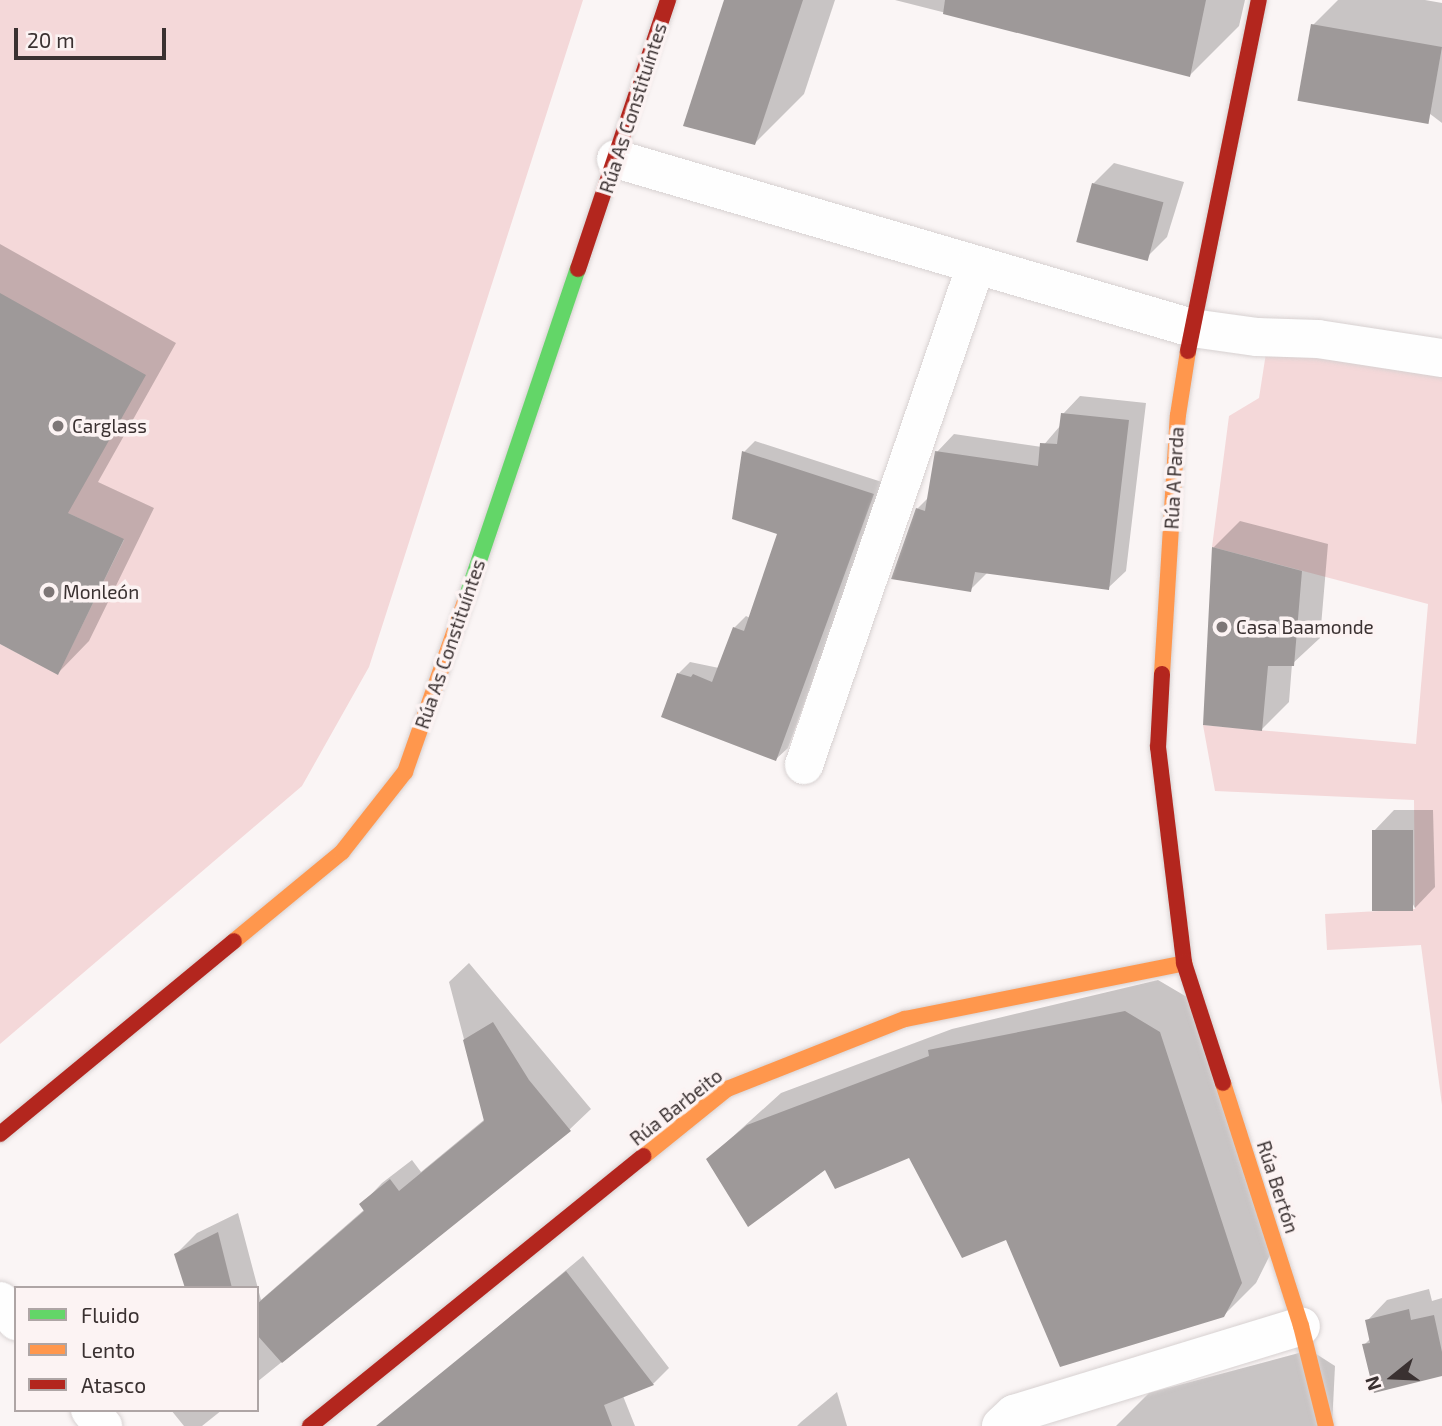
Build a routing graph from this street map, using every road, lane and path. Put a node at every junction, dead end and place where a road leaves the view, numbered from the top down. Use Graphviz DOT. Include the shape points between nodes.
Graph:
graph roads {
  1 [pos="668,0"];
  2 [pos="1259,0"];
  3 [pos="616,159"];
  4 [pos="976,265"];
  5 [pos="1192,328"];
  6 [pos="1442,358"];
  7 [pos="804,765"];
  8 [pos="1184,962"];
  9 [pos="0,1134"];
  10 [pos="0,1301"];
  11 [pos="14,1318"];
  12 [pos="1301,1326"];
  13 [pos="92,1412"];
  14 [pos="103,1426"];
  15 [pos="310,1426"];
  16 [pos="1001,1426"];
  17 [pos="1325,1426"];
  1 -- 3 [label="street, Rúa As Constituíntes"];
  2 -- 5 [label="street, Rúa A Parda"];
  3 -- 4 [label="street"];
  3 -- 9 [label="street, Rúa As Constituíntes" via="405,772 342,852"];
  4 -- 5 [label="street"];
  4 -- 7 [label="street"];
  5 -- 6 [label="street" via="1318,339"];
  5 -- 8 [label="street, Rúa A Parda" via="1178,415 1158,747"];
  8 -- 12 [label="street, Rúa Bertón"];
  8 -- 15 [label="street, Rúa Barbeito" via="905,1019 727,1089"];
  10 -- 11 [label="street"];
  12 -- 16 [label="street" via="1014,1414"];
  12 -- 17 [label="street, Rúa Bertón"];
  13 -- 14 [label="street"];
}
